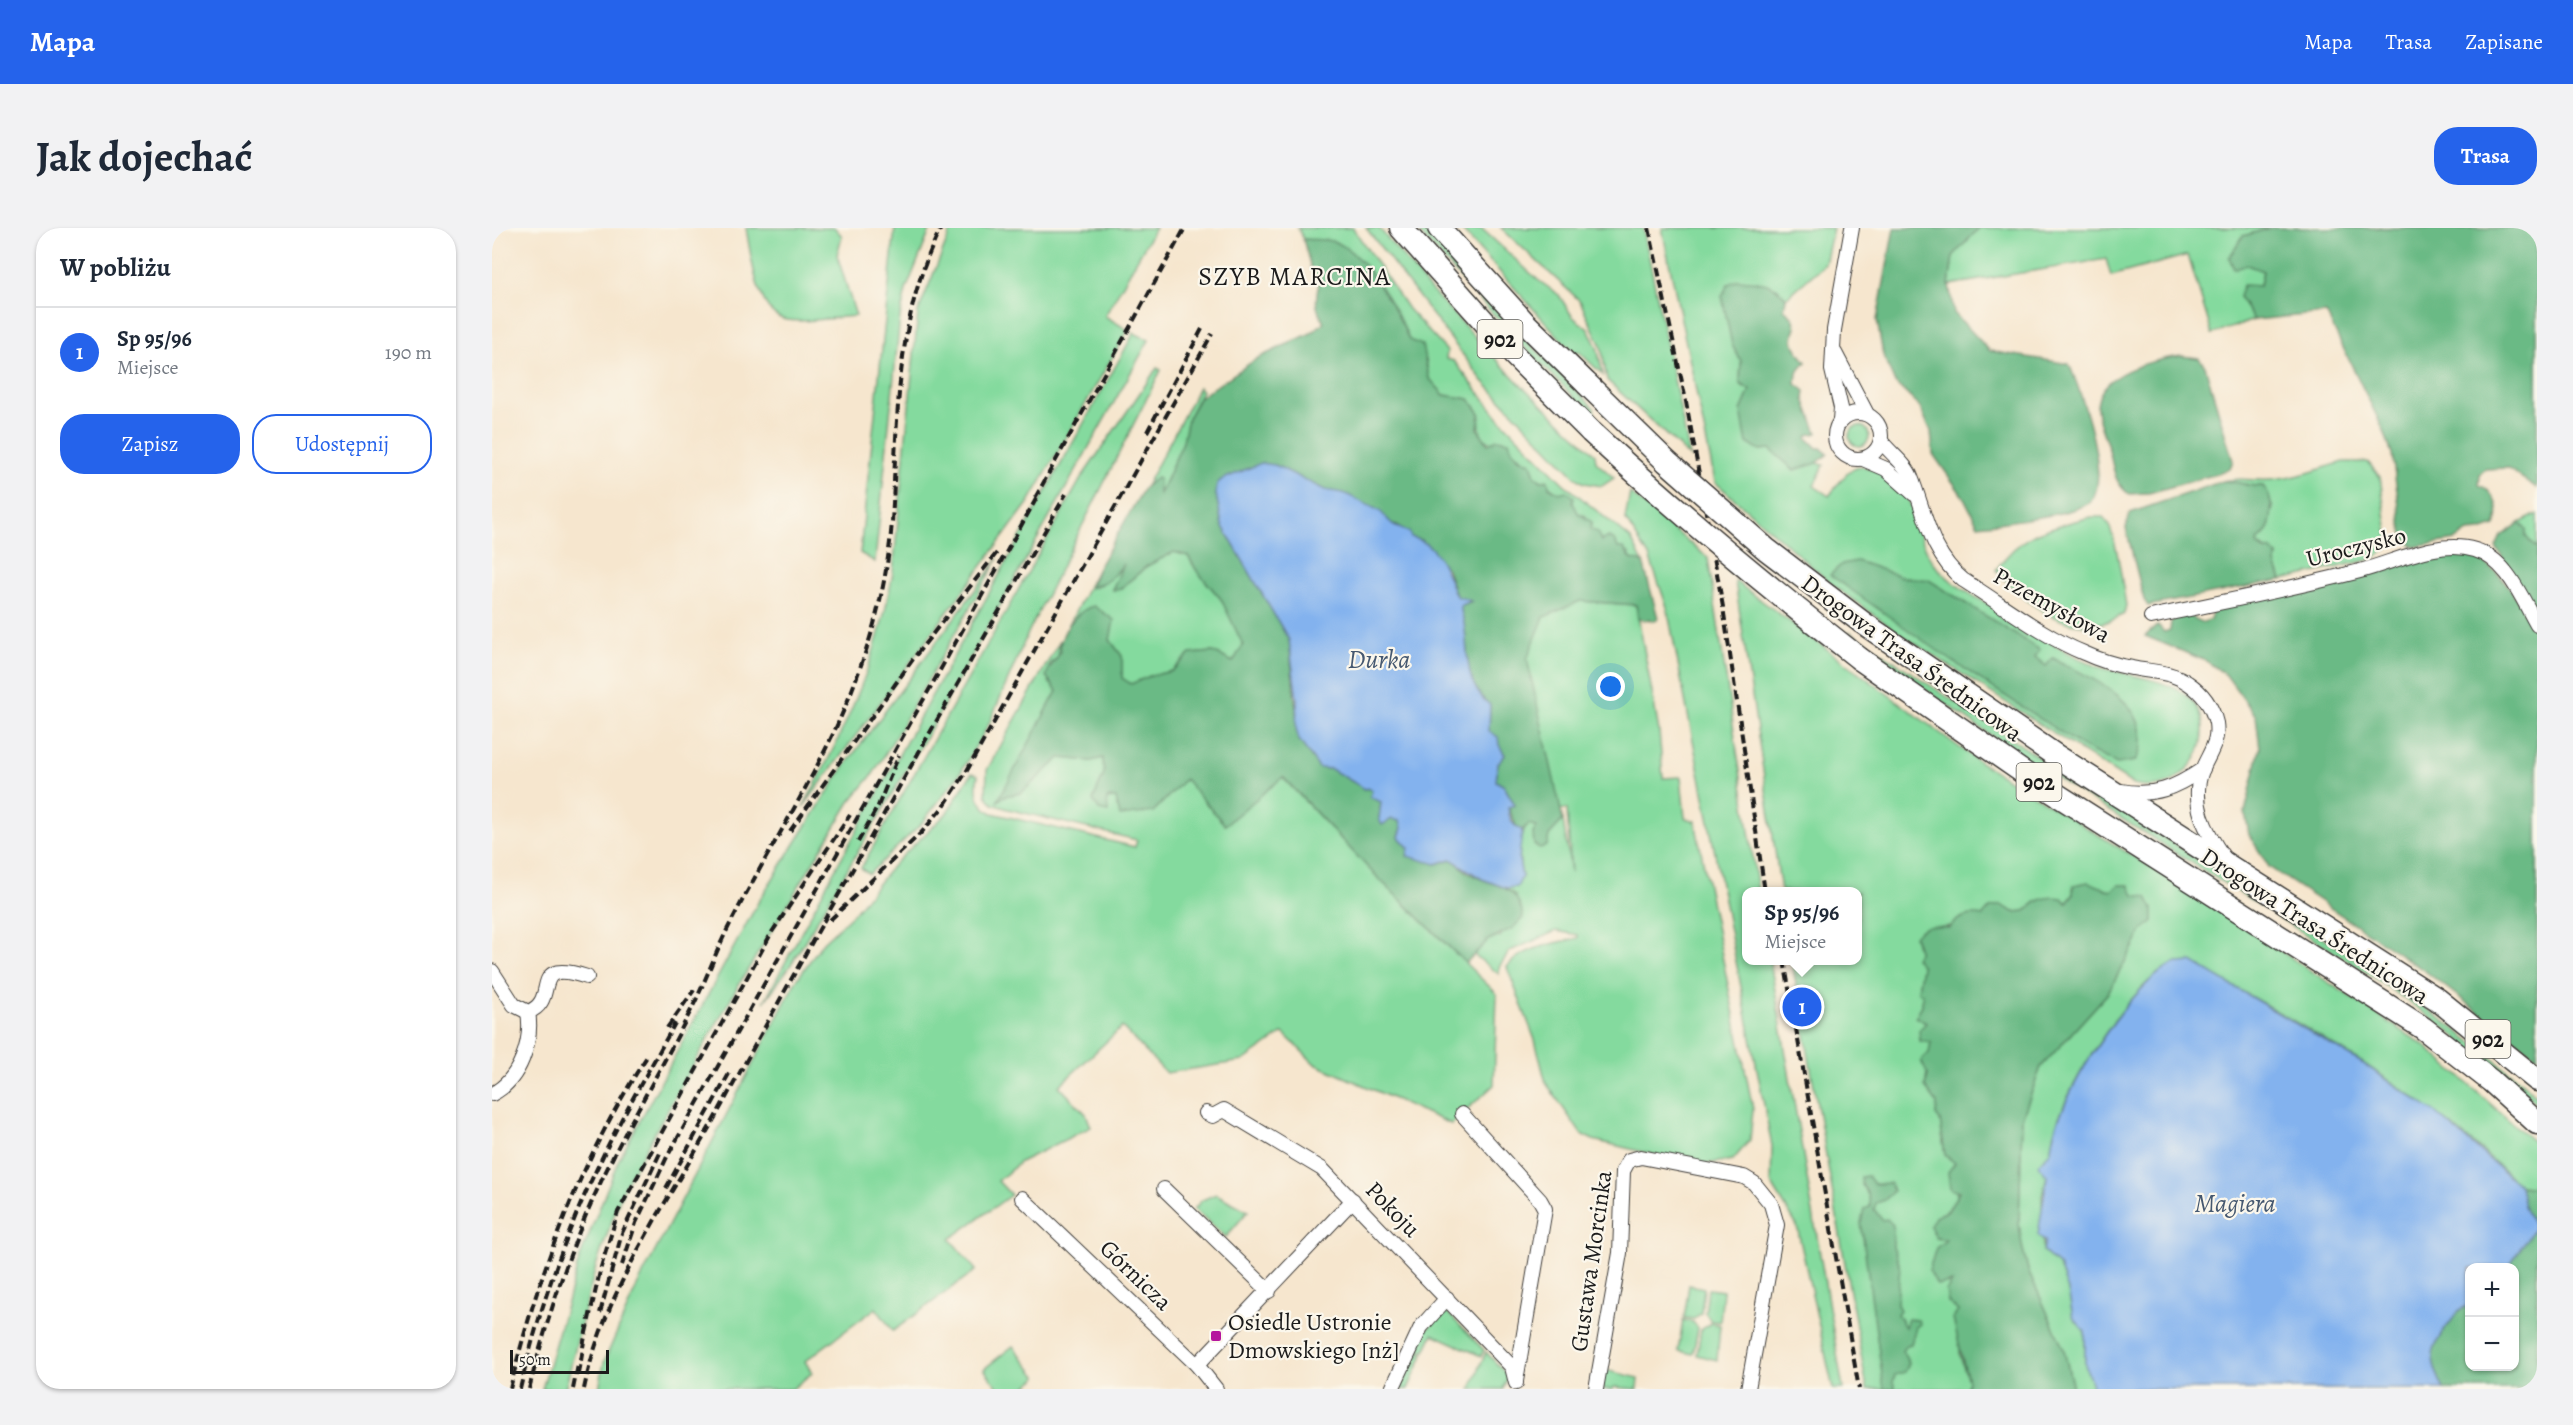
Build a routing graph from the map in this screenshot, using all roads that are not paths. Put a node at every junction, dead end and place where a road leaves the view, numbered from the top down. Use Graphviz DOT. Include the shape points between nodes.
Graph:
graph roads {
  1 [pos="1401,228"];
  2 [pos="1439,228"];
  3 [pos="1852,228"];
  4 [pos="1835,353"];
  5 [pos="1867,414"];
  6 [pos="1840,421"];
  7 [pos="1881,441"];
  8 [pos="1863,459"];
  9 [pos="1916,495"];
  10 [pos="2151,617"];
  11 [pos="2537,625"];
  12 [pos="2202,770"];
  13 [pos="2107,788"];
  14 [pos="2229,865"];
  15 [pos="492,970"];
  16 [pos="587,977"];
  17 [pos="528,1012"];
  18 [pos="2537,1080"];
  19 [pos="492,1094"];
  20 [pos="1206,1113"];
  21 [pos="1462,1114"];
  22 [pos="2537,1123"];
  23 [pos="1164,1190"];
  24 [pos="1022,1198"];
  25 [pos="1353,1200"];
  26 [pos="1269,1291"];
  27 [pos="1447,1298"];
  28 [pos="1197,1365"];
  29 [pos="1515,1386"];
  30 [pos="1216,1389"];
  31 [pos="1392,1389"];
  32 [pos="1596,1389"];
  33 [pos="1748,1389"];
  1 -- 22 [label="main road, Drogowa Trasa Średnicowa / 902, bridge" via="1514,355 1591,432 1758,579 1860,659 2040,784 2423,1028"];
  2 -- 13 [label="main road, Drogowa Trasa Średnicowa / 902, bridge" via="1524,322 1587,384 1667,462 1766,549 1863,623"];
  3 -- 4 [label="street" via="1834,330"];
  4 -- 5 [label="street"];
  4 -- 6 [label="street" via="1832,370 1841,408"];
  5 -- 6 [label="street" via="1852,413"];
  5 -- 7 [label="street" via="1879,425"];
  6 -- 8 [label="street" via="1835,435 1839,449 1849,457"];
  7 -- 8 [label="street" via="1875,453"];
  7 -- 9 [label="street, Przemysłowa" via="1908,472"];
  8 -- 9 [label="street, Przemysłowa" via="1886,469"];
  9 -- 12 [label="street, Przemysłowa" via="1936,548 1950,570 1963,580 2082,652 2127,667 2171,675 2199,691 2212,710 2216,726 2214,748"];
  10 -- 11 [label="street, Uroczysko" via="2361,571 2444,548 2462,548 2476,550 2494,560"];
  12 -- 13 [label="street" via="2184,782 2142,795"];
  12 -- 14 [label="street, Przemysłowa" via="2199,812 2208,834"];
  13 -- 14 [label="main road, Drogowa Trasa Średnicowa / 902"];
  14 -- 18 [label="main road, Drogowa Trasa Średnicowa / 902" via="2437,999"];
  15 -- 17 [label="street" via="514,1005"];
  16 -- 17 [label="street" via="563,970 555,972 540,1003"];
  17 -- 19 [label="street" via="527,1039 518,1069"];
  20 -- 25 [label="street, Pokoju" via="1213,1116 1224,1110 1311,1160"];
  21 -- 29 [label="street" via="1545,1209"];
  23 -- 26 [label="street"];
  24 -- 28 [label="street, Górnicza"];
  25 -- 26 [label="street"];
  25 -- 27 [label="street, Pokoju"];
  26 -- 28 [label="street"];
  27 -- 29 [label="street, Pokoju" via="1512,1367"];
  27 -- 31 [label="street" via="1420,1327"];
  28 -- 30 [label="street, Górnicza"];
  32 -- 33 [label="street, Gustawa Morcinka" via="1620,1253 1623,1171 1629,1160 1641,1157 1744,1177 1773,1209 1777,1236"];
}
